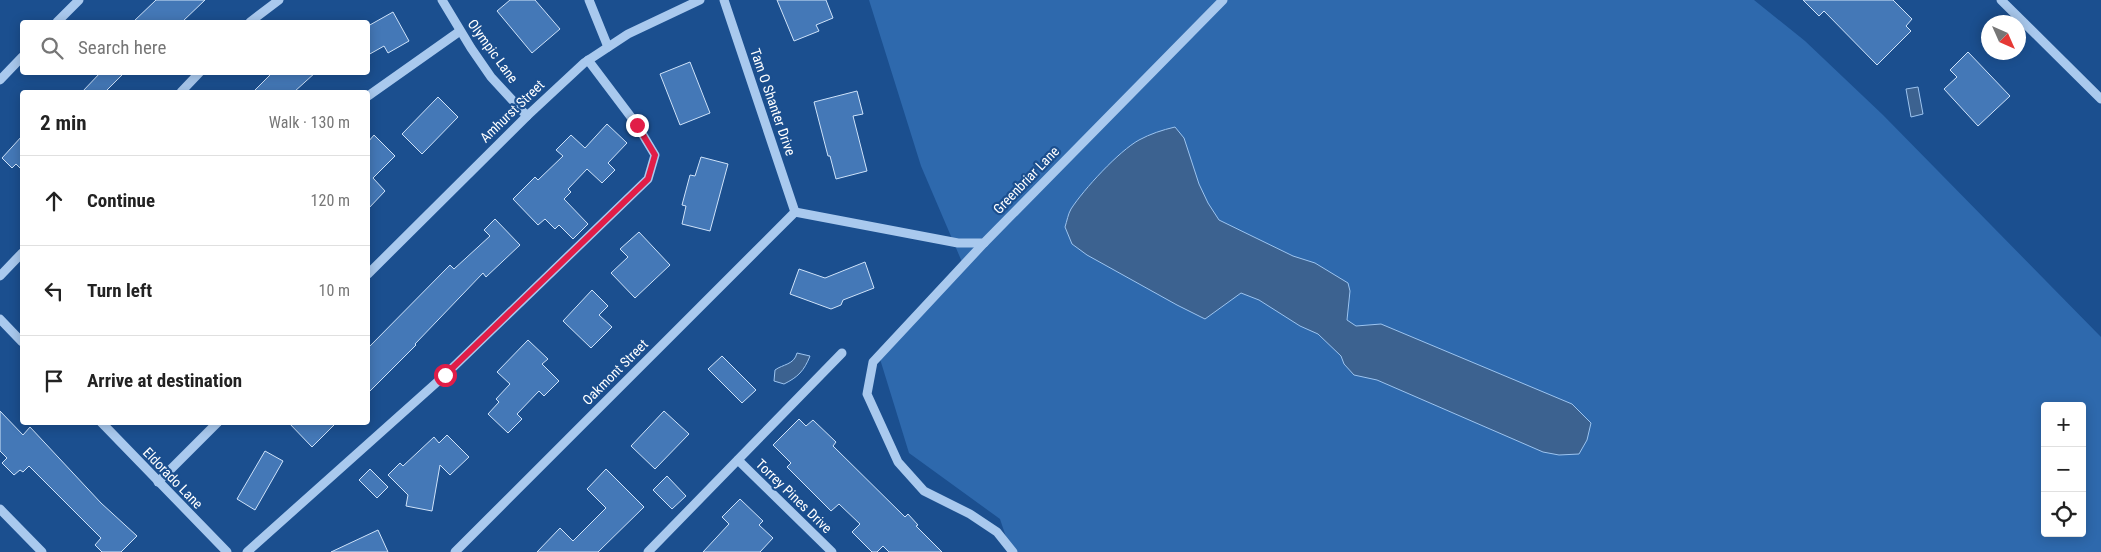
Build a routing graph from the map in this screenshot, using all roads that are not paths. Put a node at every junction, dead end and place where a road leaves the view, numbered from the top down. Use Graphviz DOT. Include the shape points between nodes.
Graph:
graph roads {
  1 [pos="79,0"];
  2 [pos="279,0"];
  3 [pos="442,0"];
  4 [pos="589,0"];
  5 [pos="700,0"];
  6 [pos="724,0"];
  7 [pos="1223,0"];
  8 [pos="2001,0"];
  9 [pos="59,20"];
  10 [pos="253,20"];
  11 [pos="460,31"];
  12 [pos="608,47"];
  13 [pos="20,59"];
  14 [pos="588,60"];
  15 [pos="197,75"];
  16 [pos="0,80"];
  17 [pos="183,90"];
  18 [pos="370,95"];
  19 [pos="2101,99"];
  20 [pos="527,116"];
  21 [pos="796,212"];
  22 [pos="984,243"];
  23 [pos="20,255"];
  24 [pos="370,272"];
  25 [pos="0,276"];
  26 [pos="0,319"];
  27 [pos="20,340"];
  28 [pos="842,353"];
  29 [pos="104,425"];
  30 [pos="215,425"];
  31 [pos="738,460"];
  32 [pos="158,482"];
  33 [pos="0,509"];
  34 [pos="42,552"];
  35 [pos="227,552"];
  36 [pos="247,552"];
  37 [pos="454,552"];
  38 [pos="648,552"];
  39 [pos="832,552"];
  40 [pos="1013,552"];
  1 -- 9 [label="street"];
  2 -- 10 [label="street"];
  3 -- 11 [label="street, Olympic Lane"];
  4 -- 12 [label="street"];
  5 -- 12 [label="street, Amhurst Street"];
  6 -- 21 [label="street, Tam O Shanter Drive"];
  7 -- 22 [label="street, Greenbriar Lane"];
  8 -- 19 [label="street"];
  11 -- 18 [label="street"];
  11 -- 20 [label="street, Olympic Lane" via="491,77"];
  12 -- 14 [label="street, Amhurst Street"];
  13 -- 16 [label="street"];
  14 -- 20 [label="street, Amhurst Street"];
  14 -- 36 [label="street" via="637,125 655,155 648,179 445,375"];
  15 -- 17 [label="street"];
  20 -- 24 [label="street, Amhurst Street"];
  21 -- 22 [label="street" via="958,243"];
  21 -- 37 [label="street, Oakmont Street"];
  22 -- 40 [label="street, Greenbriar Lane" via="873,362 867,394 898,462 924,491 998,532"];
  23 -- 25 [label="street"];
  26 -- 27 [label="street"];
  28 -- 31 [label="street"];
  29 -- 32 [label="street, Eldorado Lane"];
  30 -- 32 [label="street"];
  31 -- 38 [label="street"];
  31 -- 39 [label="street, Torrey Pines Drive"];
  32 -- 35 [label="street, Eldorado Lane"];
  33 -- 34 [label="street"];
}
